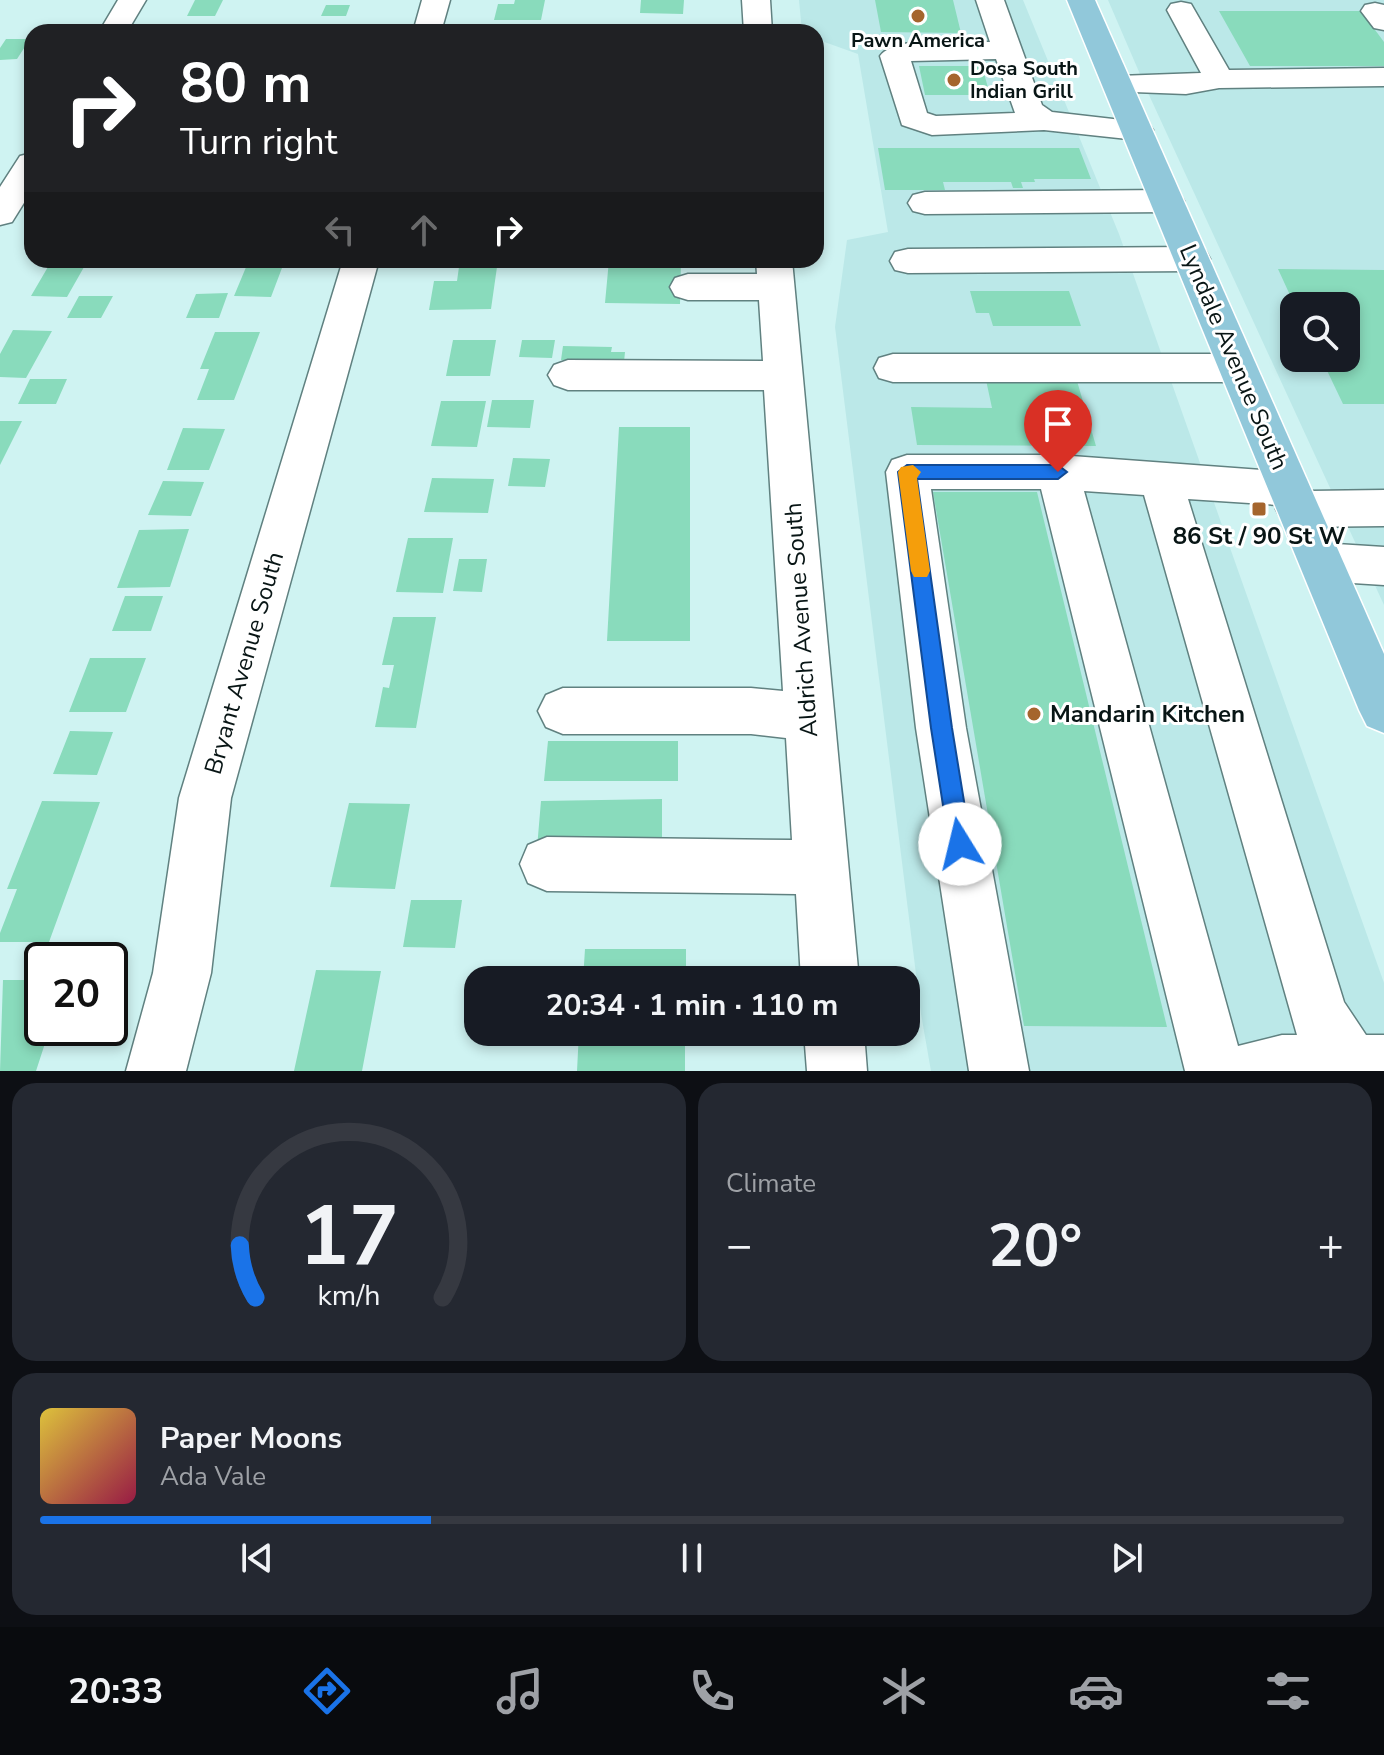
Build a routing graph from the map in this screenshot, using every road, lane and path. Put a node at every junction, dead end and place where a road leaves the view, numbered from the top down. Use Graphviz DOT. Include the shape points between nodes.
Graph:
graph roads {
  1 [pos="132,0"];
  2 [pos="436,0"];
  3 [pos="756,0"];
  4 [pos="990,0"];
  5 [pos="1082,1"];
  6 [pos="1181,10"];
  7 [pos="118,24"];
  8 [pos="429,24"];
  9 [pos="758,24"];
  10 [pos="1006,50"];
  11 [pos="1384,77"];
  12 [pos="1219,79"];
  13 [pos="1118,85"];
  14 [pos="1044,121"];
  15 [pos="1137,130"];
  16 [pos="24,176"];
  17 [pos="1167,201"];
  18 [pos="925,203"];
  19 [pos="0,214"];
  20 [pos="1192,259"];
  21 [pos="908,261"];
  22 [pos="359,268"];
  23 [pos="775,274"];
  24 [pos="688,287"];
  25 [pos="893,368"];
  26 [pos="1238,368"];
  27 [pos="568,375"];
  28 [pos="784,376"];
  29 [pos="1058,472"];
  30 [pos="1161,480"];
  31 [pos="1294,499"];
  32 [pos="1384,508"];
  33 [pos="1321,562"];
  34 [pos="1384,566"];
  35 [pos="1384,710"];
  36 [pos="563,711"];
  37 [pos="808,717"];
  38 [pos="547,864"];
  39 [pos="820,867"];
  40 [pos="829,966"];
  41 [pos="835,1046"];
  42 [pos="1362,1067"];
  43 [pos="156,1071"];
  44 [pos="837,1071"];
  45 [pos="999,1071"];
  46 [pos="1215,1071"];
  47 [pos="1250,1071"];
  1 -- 7 [label="street"];
  2 -- 8 [label="street"];
  3 -- 9 [label="street"];
  4 -- 10 [label="street"];
  5 -- 13 [label="main road, Lyndale Avenue South"];
  6 -- 12 [label="street"];
  10 -- 14 [label="street" via="1028,110"];
  10 -- 14 [label="street" via="895,56 913,118 932,126"];
  11 -- 12 [label="street"];
  12 -- 13 [label="street" via="1186,85"];
  13 -- 15 [label="main road, Lyndale Avenue South"];
  14 -- 15 [label="street"];
  15 -- 17 [label="main road, Lyndale Avenue South"];
  16 -- 19 [label="street"];
  17 -- 18 [label="street"];
  17 -- 20 [label="main road, Lyndale Avenue South"];
  20 -- 21 [label="street"];
  20 -- 26 [label="main road, Lyndale Avenue South"];
  22 -- 43 [label="street, Bryant Avenue South" via="205,798 182,973"];
  23 -- 24 [label="street"];
  23 -- 28 [label="street, Aldrich Avenue South"];
  25 -- 26 [label="street"];
  26 -- 31 [label="main road, Lyndale Avenue South"];
  27 -- 28 [label="street"];
  28 -- 37 [label="street, Aldrich Avenue South"];
  29 -- 30 [label="street"];
  29 -- 45 [label="street" via="907,472 941,728"];
  29 -- 46 [label="street"];
  30 -- 31 [label="street"];
  30 -- 42 [label="street" via="1319,1017"];
  31 -- 32 [label="street"];
  31 -- 33 [label="main road, Lyndale Avenue South"];
  33 -- 34 [label="street"];
  33 -- 35 [label="main road, Lyndale Avenue South"];
  36 -- 37 [label="street" via="751,711"];
  37 -- 39 [label="street, Aldrich Avenue South"];
  38 -- 39 [label="street"];
  39 -- 40 [label="street, Aldrich Avenue South"];
  41 -- 44 [label="street"];
  42 -- 47 [label="street" via="1282,1065"];
}
